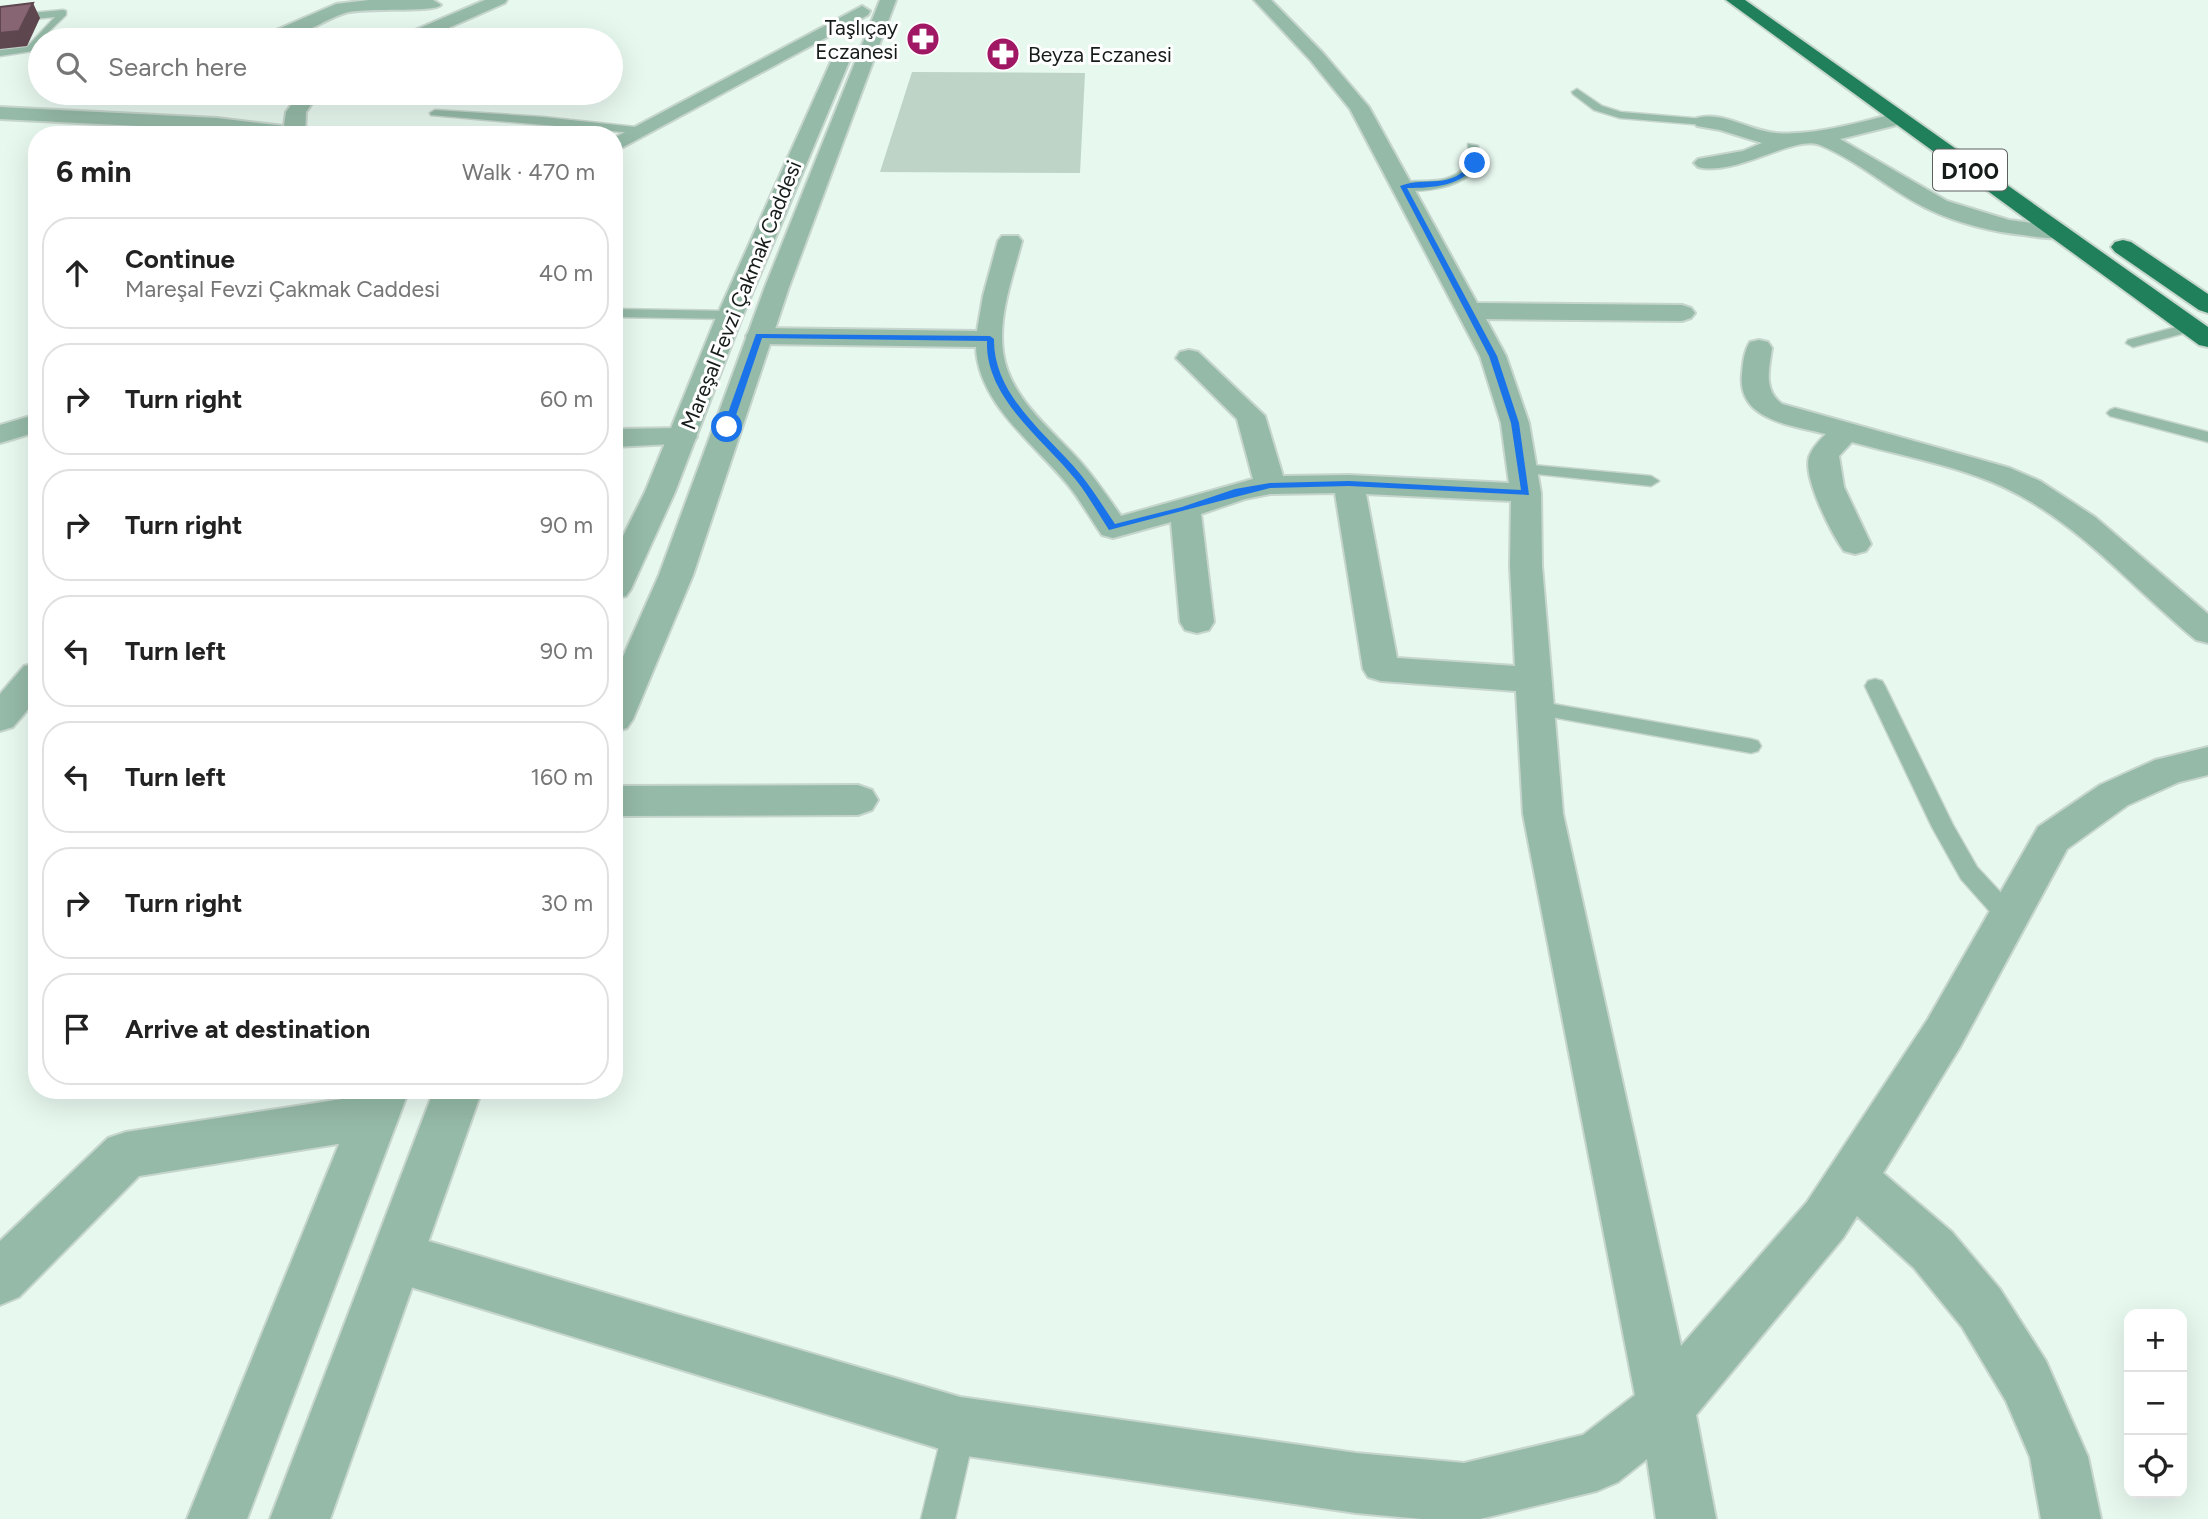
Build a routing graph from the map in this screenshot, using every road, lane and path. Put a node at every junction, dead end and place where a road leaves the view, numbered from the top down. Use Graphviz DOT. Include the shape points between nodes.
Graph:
graph roads {
  1 [pos="499,0"];
  2 [pos="888,0"];
  3 [pos="1262,0"];
  4 [pos="1734,0"];
  5 [pos="433,5"];
  6 [pos="864,6"];
  7 [pos="22,9"];
  8 [pos="11,18"];
  9 [pos="0,19"];
  10 [pos="49,28"];
  11 [pos="278,28"];
  12 [pos="435,28"];
  13 [pos="28,49"];
  14 [pos="0,52"];
  15 [pos="1577,92"];
  16 [pos="298,105"];
  17 [pos="0,113"];
  18 [pos="435,113"];
  19 [pos="1898,120"];
  20 [pos="1703,122"];
  21 [pos="232,126"];
  22 [pos="293,126"];
  23 [pos="600,126"];
  24 [pos="623,129"];
  25 [pos="645,131"];
  26 [pos="1820,136"];
  27 [pos="1780,139"];
  28 [pos="623,142"];
  29 [pos="1472,146"];
  30 [pos="1705,163"];
  31 [pos="1403,186"];
  32 [pos="2057,232"];
  33 [pos="2107,236"];
  34 [pos="1010,241"];
  35 [pos="2208,305"];
  36 [pos="1469,311"];
  37 [pos="623,313"];
  38 [pos="1682,313"];
  39 [pos="731,315"];
  40 [pos="2199,333"];
  41 [pos="759,336"];
  42 [pos="990,339"];
  43 [pos="2133,343"];
  44 [pos="1759,348"];
  45 [pos="1189,358"];
  46 [pos="2115,413"];
  47 [pos="28,426"];
  48 [pos="1847,432"];
  49 [pos="0,434"];
  50 [pos="2208,436"];
  51 [pos="682,437"];
  52 [pos="623,438"];
  53 [pos="1524,481"];
  54 [pos="1650,481"];
  55 [pos="1349,484"];
  56 [pos="1270,485"];
  57 [pos="1185,509"];
  58 [pos="1855,544"];
  59 [pos="623,569"];
  60 [pos="1197,622"];
  61 [pos="2208,632"];
  62 [pos="28,685"];
  63 [pos="1875,686"];
  64 [pos="1535,694"];
  65 [pos="623,698"];
  66 [pos="0,718"];
  67 [pos="1751,746"];
  68 [pos="2208,761"];
  69 [pos="858,800"];
  70 [pos="623,801"];
  71 [pos="2008,916"];
  72 [pos="455,1099"];
  73 [pos="380,1103"];
  74 [pos="1852,1177"];
  75 [pos="397,1258"];
  76 [pos="0,1278"];
  77 [pos="1665,1408"];
  78 [pos="960,1426"];
  79 [pos="1463,1506"];
  80 [pos="216,1519"];
  81 [pos="300,1519"];
  82 [pos="937,1519"];
  83 [pos="1686,1519"];
  84 [pos="2071,1519"];
  1 -- 12 [label="street"];
  2 -- 41 [label="street, Mareşal Fevzi Çakmak Caddesi"];
  3 -- 31 [label="street" via="1359,107"];
  4 -- 19 [label="highway, D100"];
  5 -- 11 [label="street" via="352,6"];
  6 -- 25 [label="street"];
  6 -- 39 [label="street, Mareşal Fevzi Çakmak Caddesi"];
  7 -- 8 [label="lane"];
  8 -- 9 [label="lane"];
  8 -- 10 [label="lane" via="63,13"];
  13 -- 14 [label="lane"];
  15 -- 20 [label="lane" via="1609,113"];
  16 -- 22 [label="street"];
  17 -- 21 [label="street"];
  18 -- 23 [label="lane"];
  19 -- 26 [label="street"];
  19 -- 32 [label="highway, D100"];
  20 -- 27 [label="street" via="1724,123"];
  24 -- 25 [label="lane"];
  25 -- 28 [label="street"];
  26 -- 27 [label="street"];
  26 -- 32 [label="street" via="1939,206 2007,227"];
  27 -- 30 [label="street" via="1745,157"];
  29 -- 31 [label="lane" via="1475,163 1468,172 1439,184"];
  31 -- 36 [label="street"];
  32 -- 40 [label="highway, D100"];
  33 -- 35 [label="highway"];
  34 -- 42 [label="street"];
  36 -- 38 [label="street"];
  36 -- 53 [label="street" via="1493,356 1515,423"];
  37 -- 39 [label="lane"];
  39 -- 51 [label="street, Mareşal Fevzi Çakmak Caddesi"];
  40 -- 43 [label="lane"];
  41 -- 42 [label="street"];
  41 -- 65 [label="street, Mareşal Fevzi Çakmak Caddesi" via="676,575"];
  42 -- 57 [label="street" via="995,373 1017,409 1079,479 1113,528"];
  44 -- 48 [label="street" via="1754,388 1760,403"];
  45 -- 56 [label="street" via="1251,416"];
  46 -- 50 [label="lane"];
  47 -- 49 [label="street"];
  48 -- 58 [label="street" via="1829,447 1822,470"];
  48 -- 61 [label="street" via="2025,484 2068,510"];
  51 -- 52 [label="street"];
  51 -- 59 [label="street, Mareşal Fevzi Çakmak Caddesi"];
  53 -- 54 [label="lane"];
  53 -- 55 [label="street"];
  53 -- 64 [label="street"];
  55 -- 56 [label="street"];
  55 -- 64 [label="street" via="1381,669"];
  56 -- 57 [label="street"];
  57 -- 60 [label="street"];
  62 -- 66 [label="street"];
  63 -- 71 [label="lane" via="1969,873"];
  64 -- 67 [label="lane"];
  64 -- 77 [label="street" via="1543,814"];
  68 -- 71 [label="street" via="2169,770 2114,795 2052,838"];
  69 -- 70 [label="street"];
  71 -- 74 [label="street" via="1944,1033"];
  72 -- 75 [label="street"];
  73 -- 76 [label="street" via="126,1154"];
  73 -- 80 [label="street"];
  74 -- 77 [label="street" via="1825,1220"];
  74 -- 84 [label="street" via="1933,1250 1981,1308 2026,1381 2059,1457"];
  75 -- 78 [label="street"];
  75 -- 81 [label="street"];
  77 -- 79 [label="street" via="1597,1461"];
  77 -- 83 [label="street"];
  78 -- 79 [label="street" via="1356,1483"];
  78 -- 82 [label="lane"];
}
